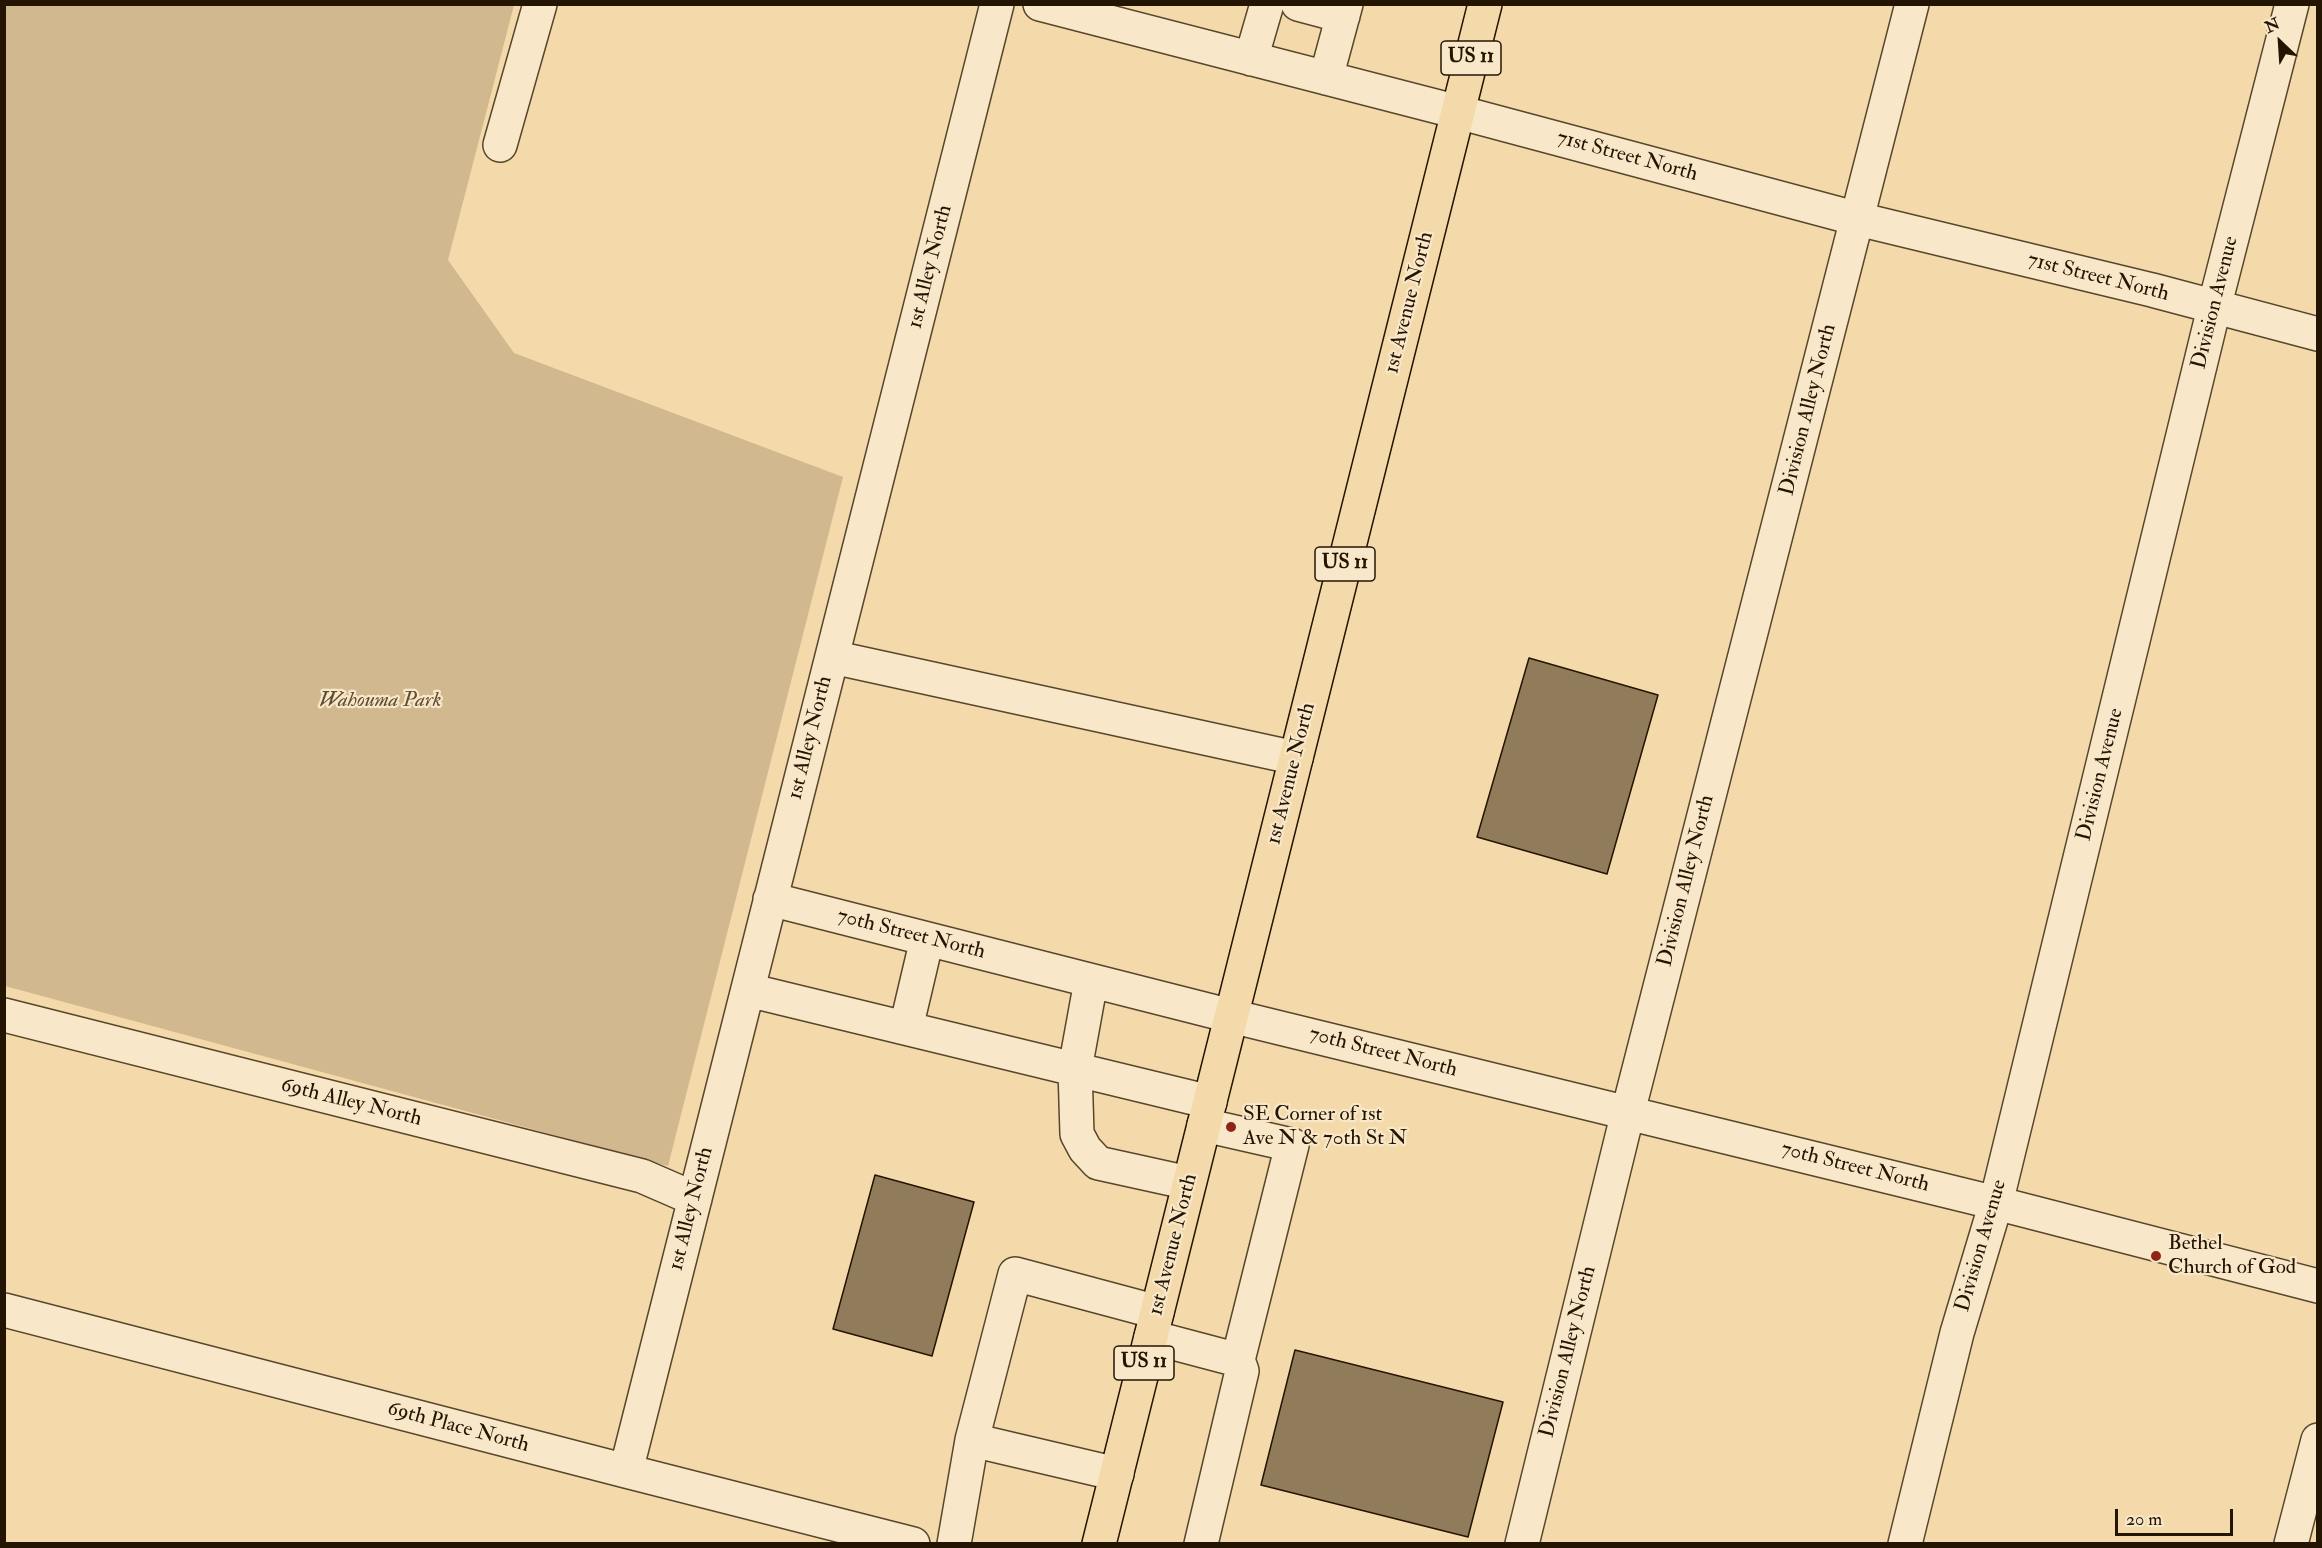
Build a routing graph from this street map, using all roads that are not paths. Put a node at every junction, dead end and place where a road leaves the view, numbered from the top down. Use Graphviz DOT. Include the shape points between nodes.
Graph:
graph roads {
  1 [pos="540,4"];
  2 [pos="997,4"];
  3 [pos="1040,4"];
  4 [pos="1267,4"];
  5 [pos="1298,4"];
  6 [pos="1485,4"];
  7 [pos="1911,4"];
  8 [pos="2292,4"];
  9 [pos="1345,10"];
  10 [pos="1251,59"];
  11 [pos="1326,78"];
  12 [pos="1458,112"];
  13 [pos="500,145"];
  14 [pos="1858,219"];
  15 [pos="2214,308"];
  16 [pos="2318,334"];
  17 [pos="832,657"];
  18 [pos="1296,758"];
  19 [pos="770,899"];
  20 [pos="927,939"];
  21 [pos="1092,981"];
  22 [pos="748,990"];
  23 [pos="4,1015"];
  24 [pos="1231,1016"];
  25 [pos="906,1028"];
  26 [pos="1075,1069"];
  27 [pos="1628,1112"];
  28 [pos="1207,1113"];
  29 [pos="1189,1183"];
  30 [pos="695,1199"];
  31 [pos="1996,1203"];
  32 [pos="2318,1286"];
  33 [pos="4,1310"];
  34 [pos="1154,1324"];
  35 [pos="1238,1360"];
  36 [pos="972,1440"];
  37 [pos="2318,1440"];
  38 [pos="626,1472"];
  39 [pos="1117,1474"];
  40 [pos="912,1544"];
  41 [pos="954,1544"];
  42 [pos="1099,1544"];
  43 [pos="1201,1544"];
  44 [pos="1522,1544"];
  45 [pos="1905,1544"];
  46 [pos="2291,1544"];
  1 -- 13 [label="street"];
  2 -- 17 [label="street, 1st Alley North"];
  3 -- 10 [label="street, 71st Street North"];
  4 -- 10 [label="street"];
  5 -- 9 [label="street"];
  6 -- 12 [label="main road, 1st Avenue North / US 11"];
  7 -- 14 [label="street, Division Alley North"];
  8 -- 15 [label="street, Division Avenue"];
  9 -- 11 [label="street"];
  10 -- 11 [label="street, 71st Street North"];
  11 -- 12 [label="street, 71st Street North"];
  12 -- 14 [label="street, 71st Street North"];
  12 -- 18 [label="main road, 1st Avenue North / US 11"];
  14 -- 15 [label="street, 71st Street North"];
  14 -- 27 [label="street, Division Alley North"];
  15 -- 16 [label="street, 71st Street North"];
  15 -- 31 [label="street, Division Avenue"];
  17 -- 18 [label="street"];
  17 -- 19 [label="street, 1st Alley North"];
  18 -- 24 [label="main road, 1st Avenue North / US 11"];
  19 -- 20 [label="street, 70th Street North"];
  19 -- 22 [label="street, 1st Alley North"];
  20 -- 21 [label="street, 70th Street North"];
  20 -- 25 [label="street"];
  21 -- 24 [label="street, 70th Street North"];
  21 -- 26 [label="street"];
  22 -- 25 [label="street"];
  22 -- 30 [label="street, 1st Alley North"];
  23 -- 30 [label="street, 69th Alley North" via="642,1176"];
  24 -- 27 [label="street, 70th Street North"];
  24 -- 28 [label="main road, 1st Avenue North / US 11"];
  25 -- 26 [label="street"];
  26 -- 28 [label="street"];
  26 -- 29 [label="street" via="1077,1134 1098,1163"];
  27 -- 31 [label="street, 70th Street North"];
  27 -- 44 [label="street, Division Alley North"];
  28 -- 29 [label="main road, 1st Avenue North / US 11"];
  28 -- 35 [label="street" via="1292,1145"];
  29 -- 34 [label="main road, 1st Avenue North / US 11"];
  30 -- 38 [label="street, 1st Alley North"];
  31 -- 32 [label="street, 70th Street North"];
  31 -- 45 [label="street, Division Avenue" via="1957,1334"];
  33 -- 38 [label="street, 69th Place North"];
  34 -- 35 [label="street"];
  34 -- 36 [label="street" via="1015,1274"];
  34 -- 39 [label="main road, 1st Avenue North / US 11"];
  35 -- 43 [label="street" via="1242,1371"];
  36 -- 39 [label="street"];
  36 -- 41 [label="street"];
  37 -- 46 [label="street"];
  38 -- 40 [label="street, 69th Place North"];
  39 -- 42 [label="main road, 1st Avenue North / US 11"];
}
